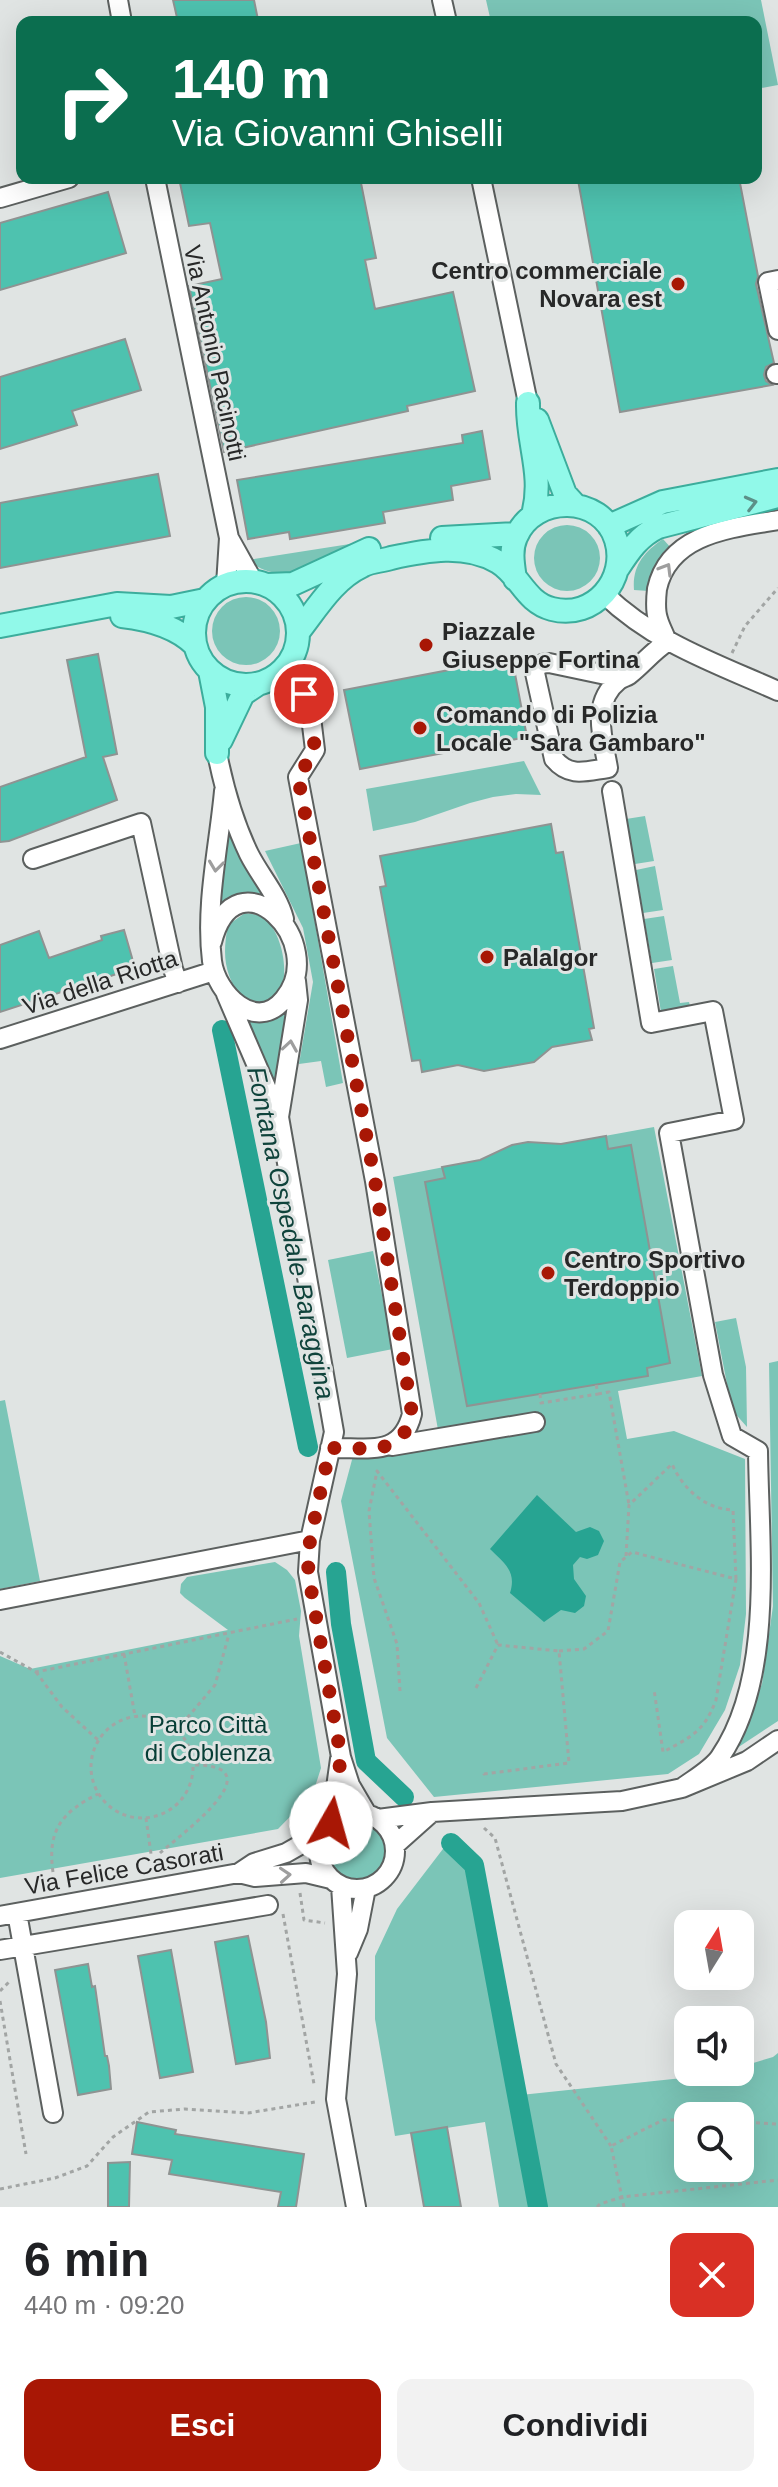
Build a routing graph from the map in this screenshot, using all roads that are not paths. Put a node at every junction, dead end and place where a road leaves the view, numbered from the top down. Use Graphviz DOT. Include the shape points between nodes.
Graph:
graph roads {
  1 [pos="48,184"];
  2 [pos="156,184"];
  3 [pos="482,184"];
  4 [pos="0,198"];
  5 [pos="778,280"];
  6 [pos="778,330"];
  7 [pos="528,403"];
  8 [pos="778,480"];
  9 [pos="778,496"];
  10 [pos="575,505"];
  11 [pos="533,515"];
  12 [pos="778,520"];
  13 [pos="609,526"];
  14 [pos="517,534"];
  15 [pos="229,538"];
  16 [pos="618,568"];
  17 [pos="515,579"];
  18 [pos="260,583"];
  19 [pos="226,585"];
  20 [pos="604,594"];
  21 [pos="205,600"];
  22 [pos="72,614"];
  23 [pos="0,626"];
  24 [pos="299,631"];
  25 [pos="667,642"];
  26 [pos="195,645"];
  27 [pos="210,671"];
  28 [pos="620,678"];
  29 [pos="264,682"];
  30 [pos="778,691"];
  31 [pos="217,753"];
  32 [pos="224,791"];
  33 [pos="612,791"];
  34 [pos="33,859"];
  35 [pos="284,922"];
  36 [pos="212,942"];
  37 [pos="214,971"];
  38 [pos="296,976"];
  39 [pos="178,983"];
  40 [pos="226,994"];
  41 [pos="0,1039"];
  42 [pos="279,1117"];
  43 [pos="535,1422"];
  44 [pos="392,1446"];
  45 [pos="330,1448"];
  46 [pos="310,1540"];
  47 [pos="0,1600"];
  48 [pos="778,1740"];
  49 [pos="341,1757"];
  50 [pos="682,1788"];
  51 [pos="432,1812"];
  52 [pos="373,1816"];
  53 [pos="327,1828"];
  54 [pos="395,1845"];
  55 [pos="239,1873"];
  56 [pos="336,1882"];
  57 [pos="366,1888"];
  58 [pos="103,1898"];
  59 [pos="275,1907"];
  60 [pos="8,1915"];
  61 [pos="109,1932"];
  62 [pos="23,1947"];
  63 [pos="0,1950"];
  64 [pos="347,1956"];
  65 [pos="53,2113"];
  66 [pos="356,2207"];
  1 -- 4 [label="street"];
  2 -- 15 [label="street, Via Antonio Pacinotti"];
  3 -- 7 [label="street"];
  5 -- 6 [label="street" via="768,282"];
  7 -- 10 [label="main road" via="565,494"];
  7 -- 11 [label="main road" via="538,478"];
  8 -- 13 [label="main road" via="663,502"];
  16 -- 9 [label="main road, one-way" via="632,546 658,527"];
  10 -- 11 [label="main road" via="555,505"];
  10 -- 13 [label="main road"];
  11 -- 14 [label="main road"];
  25 -- 12 [label="street, one-way" via="657,617 656,595 669,562 704,536"];
  13 -- 16 [label="main road"];
  14 -- 17 [label="main road" via="512,554"];
  14 -- 18 [label="main road" via="400,542 369,549 293,584"];
  15 -- 18 [label="street, Via Antonio Pacinotti"];
  15 -- 19 [label="street, Via Antonio Pacinotti"];
  16 -- 20 [label="main road"];
  17 -- 20 [label="main road" via="534,601 554,610 576,610"];
  17 -- 24 [label="main road" via="501,564 459,549 362,565 335,585"];
  18 -- 19 [label="main road"];
  18 -- 24 [label="main road" via="289,603"];
  19 -- 21 [label="main road"];
  20 -- 25 [label="street"];
  21 -- 22 [label="main road" via="171,607 117,604"];
  21 -- 26 [label="main road" via="194,629"];
  22 -- 23 [label="main road"];
  22 -- 26 [label="main road" via="133,617 183,633"];
  24 -- 29 [label="main road" via="291,661"];
  25 -- 28 [label="street"];
  25 -- 30 [label="street"];
  26 -- 27 [label="main road"];
  27 -- 29 [label="main road" via="241,685"];
  27 -- 31 [label="main road"];
  28 -- 28 [label="street" via="599,714 608,768 563,769 554,759 535,673 542,663 549,663"];
  29 -- 31 [label="main road" via="243,694"];
  29 -- 44 [label="street" via="304,694 311,717 315,750 298,777 375,1181 412,1414 405,1435"];
  31 -- 32 [label="street"];
  32 -- 35 [label="street"];
  32 -- 36 [label="street, one-way" via="210,916"];
  33 -- 50 [label="street" via="651,1023 713,1011 734,1120 669,1133 713,1375 732,1436 758,1451 761,1610 756,1661 739,1722 719,1760"];
  34 -- 39 [label="street" via="141,823"];
  35 -- 36 [label="street" via="266,906 244,902 225,912"];
  35 -- 38 [label="street" via="295,946"];
  36 -- 37 [label="street"];
  37 -- 39 [label="street, Via della Riotta"];
  37 -- 40 [label="street"];
  38 -- 40 [label="street" via="286,997 267,1011 244,1010"];
  42 -- 38 [label="street, one-way" via="298,1000"];
  39 -- 41 [label="street, Via della Riotta"];
  40 -- 42 [label="street"];
  42 -- 45 [label="street" via="334,1432"];
  43 -- 44 [label="street"];
  44 -- 45 [label="street"];
  45 -- 46 [label="street"];
  46 -- 47 [label="street"];
  46 -- 49 [label="street" via="308,1572"];
  48 -- 50 [label="street" via="747,1761"];
  49 -- 52 [label="street" via="350,1785"];
  49 -- 53 [label="street"];
  50 -- 51 [label="street" via="622,1801"];
  51 -- 52 [label="street"];
  51 -- 54 [label="street"];
  52 -- 53 [label="street" via="342,1816"];
  52 -- 54 [label="street" via="388,1828"];
  53 -- 55 [label="street"];
  53 -- 56 [label="street" via="319,1857"];
  54 -- 57 [label="street" via="387,1875"];
  55 -- 56 [label="street, one-way" via="306,1873"];
  55 -- 58 [label="street, Via Felice Casorati"];
  56 -- 57 [label="street"];
  56 -- 64 [label="street"];
  57 -- 64 [label="street"];
  58 -- 60 [label="street, Via Felice Casorati"];
  58 -- 61 [label="street"];
  59 -- 61 [label="street"];
  60 -- 62 [label="street, Via Felice Casorati"];
  61 -- 62 [label="street"];
  62 -- 63 [label="street"];
  62 -- 65 [label="street, Via Felice Casorati"];
  64 -- 66 [label="street" via="336,2099"];
}
